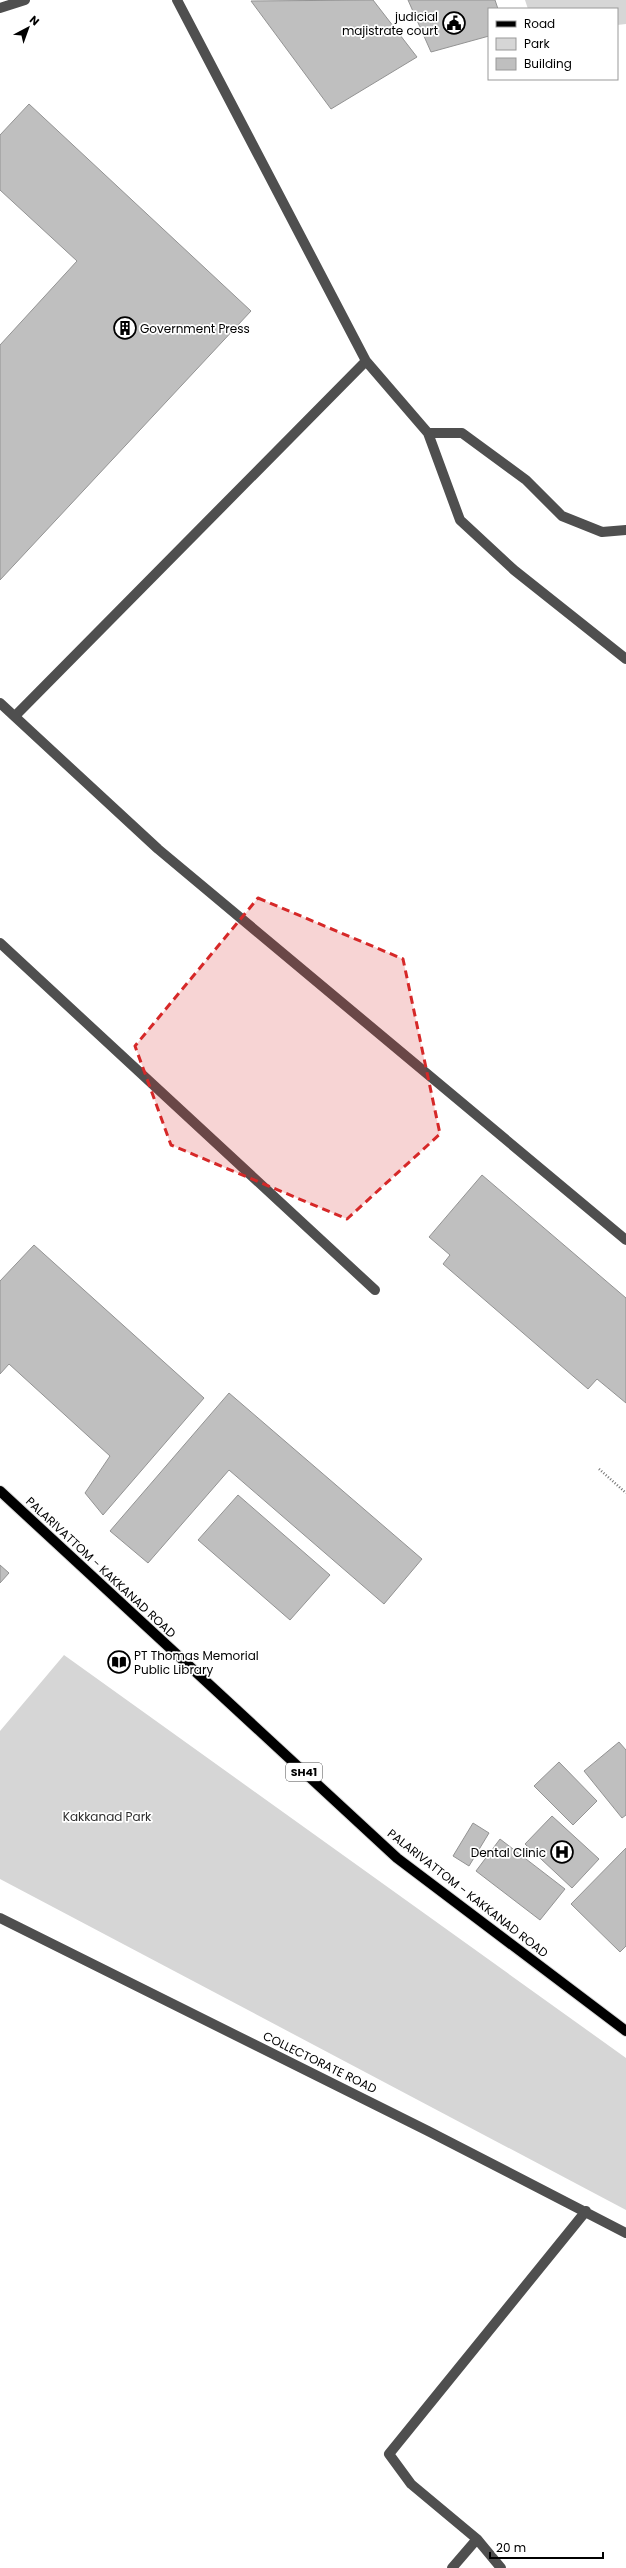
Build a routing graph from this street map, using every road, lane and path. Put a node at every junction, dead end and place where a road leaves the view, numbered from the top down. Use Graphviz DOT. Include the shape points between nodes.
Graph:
graph roads {
  1 [pos="25,0"];
  2 [pos="177,0"];
  3 [pos="0,8"];
  4 [pos="366,362"];
  5 [pos="428,433"];
  6 [pos="626,530"];
  7 [pos="626,659"];
  8 [pos="0,703"];
  9 [pos="15,716"];
  10 [pos="0,942"];
  11 [pos="626,1240"];
  12 [pos="375,1290"];
  13 [pos="599,1469"];
  14 [pos="0,1491"];
  15 [pos="626,1493"];
  16 [pos="0,1918"];
  17 [pos="626,2031"];
  18 [pos="586,2210"];
  19 [pos="626,2233"];
  20 [pos="477,2539"];
  21 [pos="452,2568"];
  22 [pos="501,2568"];
  1 -- 3 [label="street"];
  2 -- 4 [label="street"];
  4 -- 5 [label="street"];
  4 -- 9 [label="street"];
  5 -- 6 [label="street" via="462,433 526,480 562,516 602,532"];
  5 -- 7 [label="street" via="460,520 514,570"];
  8 -- 9 [label="street"];
  9 -- 11 [label="street" via="158,848"];
  10 -- 12 [label="street"];
  13 -- 15 [label="path"];
  14 -- 17 [label="main road, PALARIVATTOM - KAKKANAD ROAD / SH41" via="397,1858"];
  16 -- 18 [label="street, COLLECTORATE ROAD"];
  18 -- 19 [label="street, COLLECTORATE ROAD"];
  18 -- 20 [label="street" via="389,2454 411,2484"];
  20 -- 21 [label="street"];
  20 -- 22 [label="street"];
}
